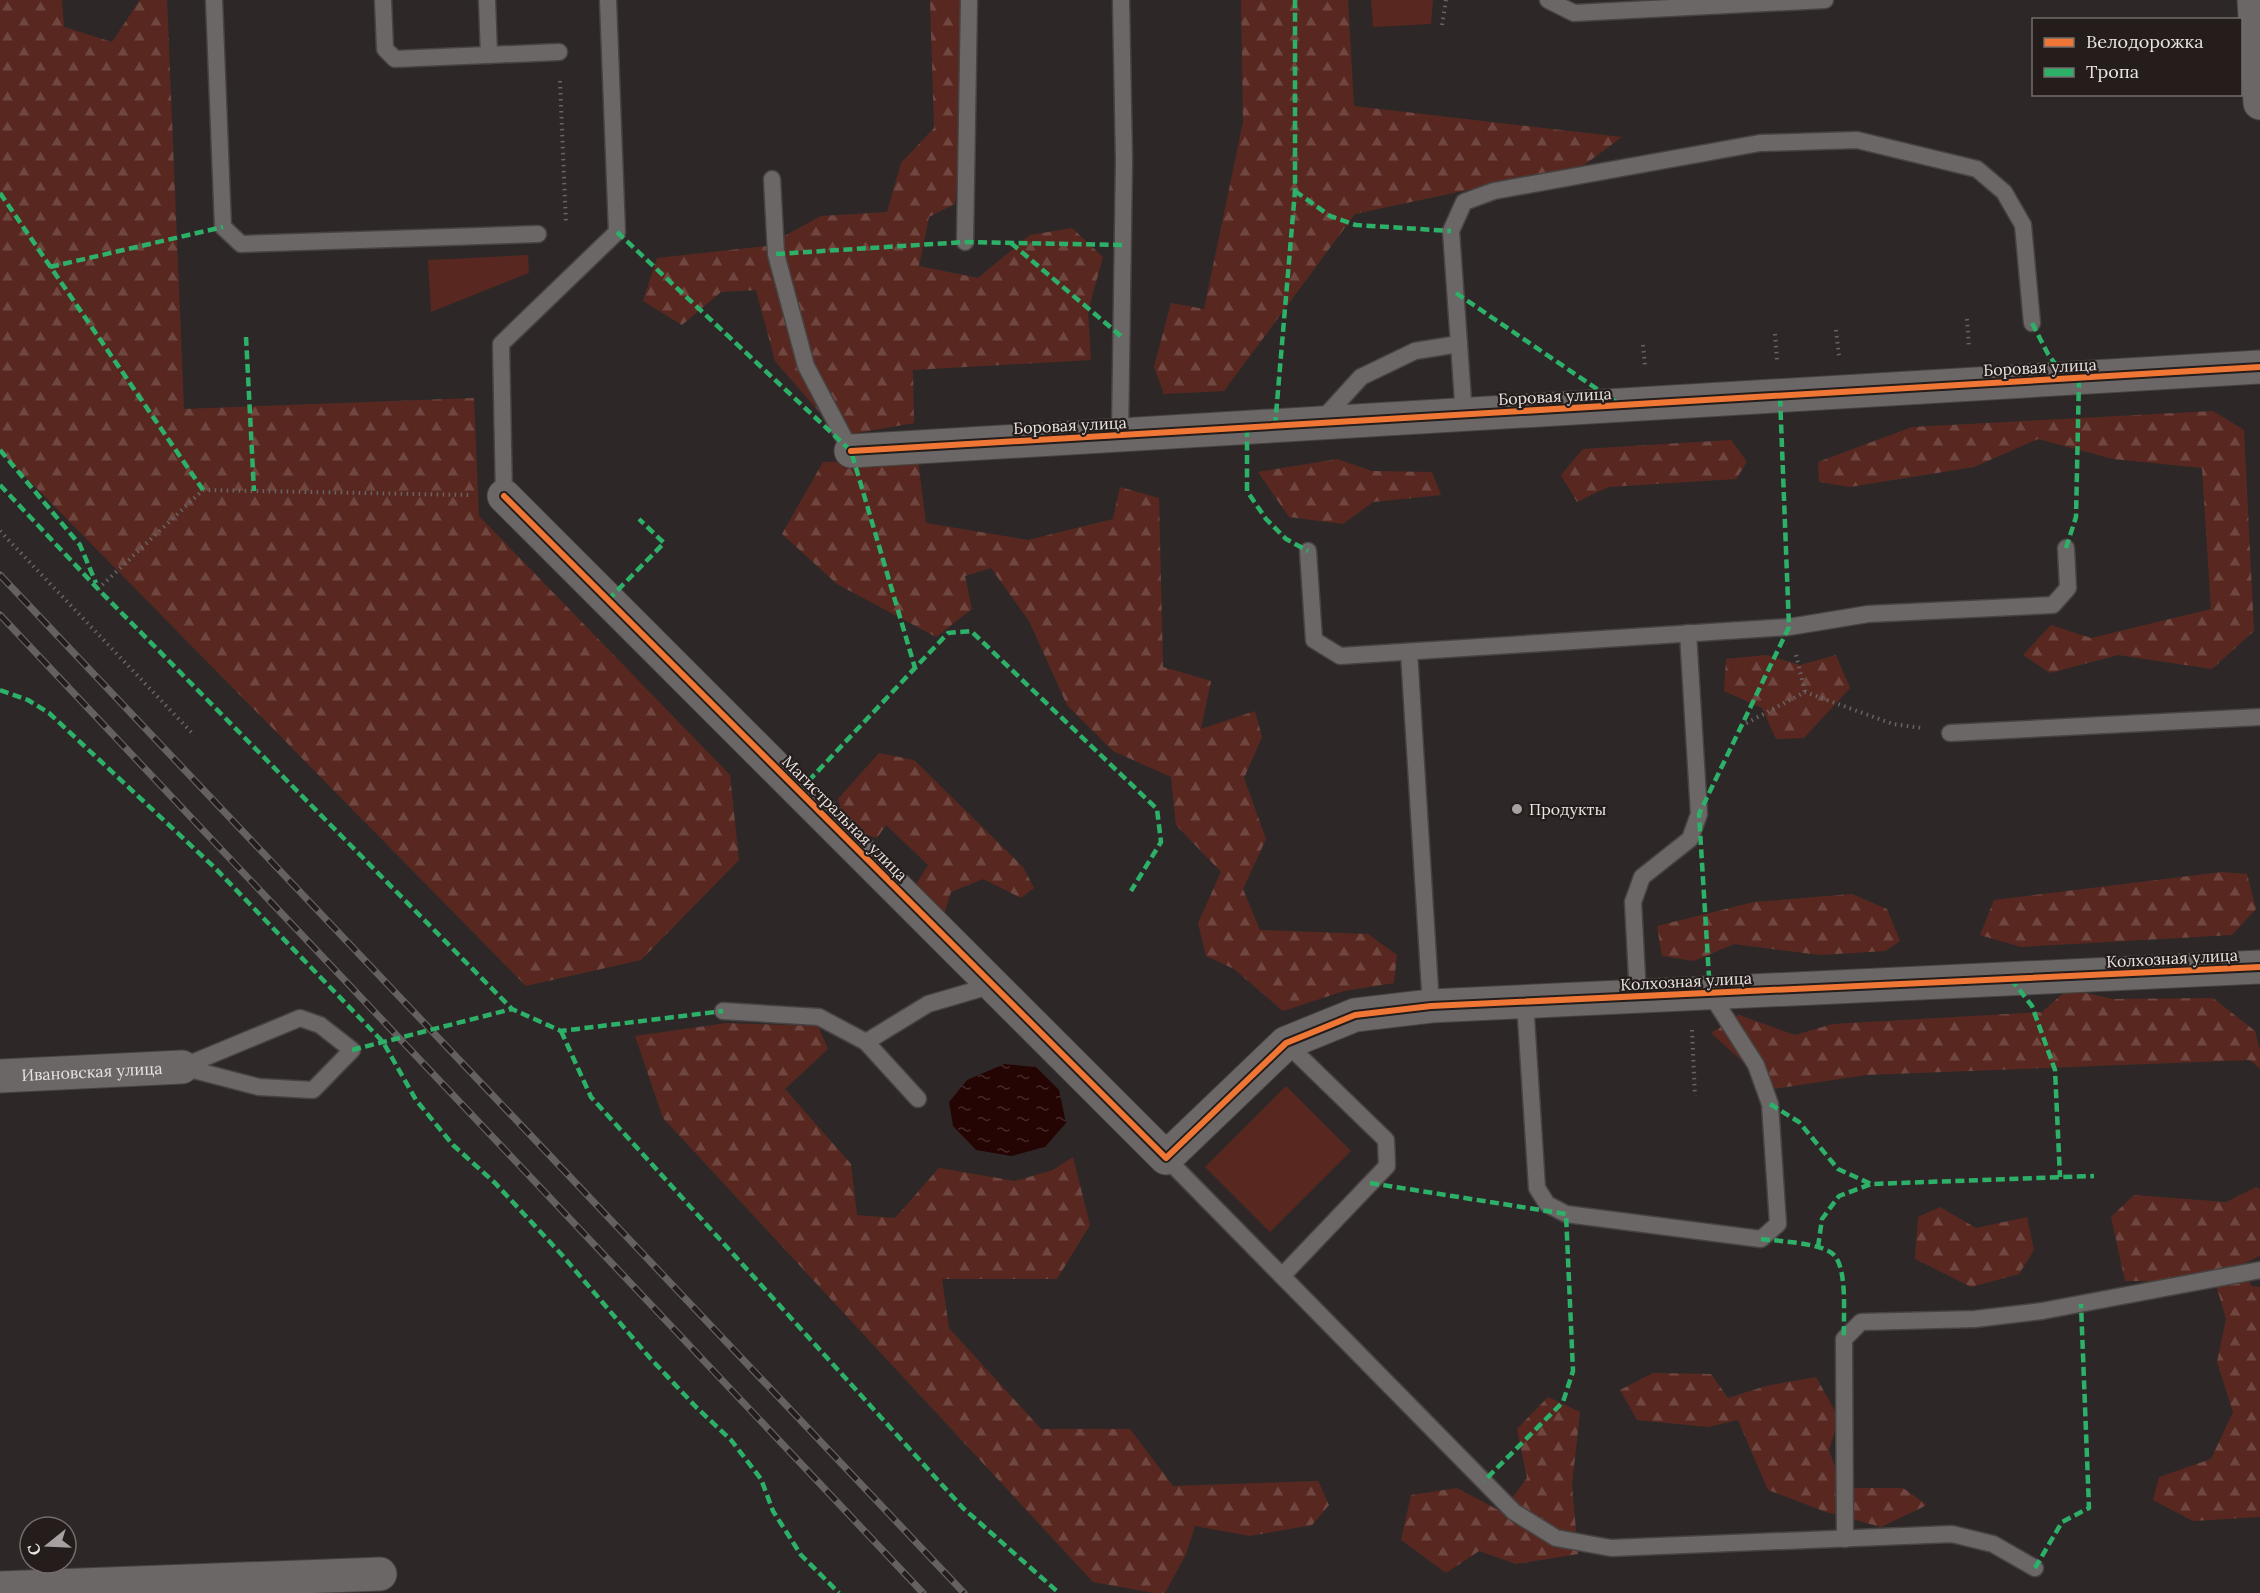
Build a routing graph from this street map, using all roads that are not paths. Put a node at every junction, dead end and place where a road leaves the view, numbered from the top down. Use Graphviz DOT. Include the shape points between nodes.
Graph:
graph roads {
  1 [pos="214,0"];
  2 [pos="383,0"];
  3 [pos="487,0"];
  4 [pos="608,0"];
  5 [pos="969,0"];
  6 [pos="1121,0"];
  7 [pos="1548,0"];
  8 [pos="1825,0"];
  9 [pos="2254,0"];
  10 [pos="559,52"];
  11 [pos="489,55"];
  12 [pos="2260,104"];
  13 [pos="772,179"];
  14 [pos="538,234"];
  15 [pos="965,242"];
  16 [pos="2032,323"];
  17 [pos="1459,344"];
  18 [pos="2260,367"];
  19 [pos="1464,415"];
  20 [pos="1318,423"];
  21 [pos="1120,435"];
  22 [pos="851,451"];
  23 [pos="504,496"];
  24 [pos="2066,548"];
  25 [pos="1308,550"];
  26 [pos="1688,633"];
  27 [pos="1408,652"];
  28 [pos="2260,717"];
  29 [pos="1950,733"];
  30 [pos="2260,967"];
  31 [pos="993,986"];
  32 [pos="1700,994"];
  33 [pos="1638,997"];
  34 [pos="1525,1002"];
  35 [pos="1431,1006"];
  36 [pos="723,1011"];
  37 [pos="866,1042"];
  38 [pos="1286,1043"];
  39 [pos="182,1067"];
  40 [pos="0,1076"];
  41 [pos="918,1099"];
  42 [pos="1166,1158"];
  43 [pos="2260,1270"];
  44 [pos="1282,1276"];
  45 [pos="1845,1539"];
  46 [pos="2035,1568"];
  47 [pos="380,1575"];
  48 [pos="0,1588"];
  1 -- 14 [label="lane" via="223,227 241,244"];
  2 -- 11 [label="lane" via="385,49 395,59"];
  3 -- 11 [label="lane"];
  4 -- 23 [label="lane" via="617,232 501,344"];
  5 -- 15 [label="lane"];
  6 -- 21 [label="lane" via="1124,160"];
  7 -- 8 [label="lane" via="1574,13"];
  9 -- 12 [label="street"];
  10 -- 11 [label="lane"];
  13 -- 22 [label="lane" via="776,254 806,366"];
  16 -- 17 [label="lane" via="2023,225 2004,192 1977,169 1857,140 1760,143 1494,191 1464,202 1451,231"];
  17 -- 19 [label="lane"];
  17 -- 20 [label="lane" via="1415,351 1361,377"];
  18 -- 19 [label="street, Боровая улица"];
  19 -- 20 [label="street, Боровая улица"];
  20 -- 21 [label="street, Боровая улица"];
  21 -- 22 [label="street, Боровая улица"];
  23 -- 31 [label="street, Магистральная улица"];
  24 -- 26 [label="lane" via="2068,588 2053,605 1868,614 1789,627"];
  25 -- 27 [label="lane" via="1314,640 1340,656"];
  26 -- 27 [label="lane"];
  26 -- 33 [label="lane" via="1699,814 1690,839 1642,877 1633,902"];
  27 -- 35 [label="lane"];
  28 -- 29 [label="lane"];
  30 -- 32 [label="street, Колхозная улица"];
  31 -- 37 [label="lane" via="928,1004"];
  31 -- 42 [label="street, Магистральная улица"];
  32 -- 33 [label="street, Колхозная улица"];
  32 -- 34 [label="lane" via="1756,1065 1770,1104 1778,1224 1761,1239 1566,1214 1547,1204 1537,1188"];
  33 -- 34 [label="street, Колхозная улица"];
  34 -- 35 [label="street, Колхозная улица"];
  35 -- 38 [label="street, Колхозная улица" via="1355,1015"];
  36 -- 37 [label="lane" via="819,1017"];
  37 -- 41 [label="lane"];
  38 -- 42 [label="street, Колхозная улица"];
  38 -- 44 [label="lane" via="1386,1140 1387,1166"];
  39 -- 39 [label="lane" via="259,1087 313,1090 352,1050 320,1024 300,1018"];
  39 -- 40 [label="street, Ивановская улица"];
  42 -- 44 [label="lane"];
  43 -- 45 [label="lane" via="2042,1311 1975,1319 1861,1322 1844,1339"];
  44 -- 45 [label="lane" via="1514,1512 1556,1538 1611,1548"];
  45 -- 46 [label="lane" via="1952,1534 1993,1544"];
  47 -- 48 [label="street"];
}
